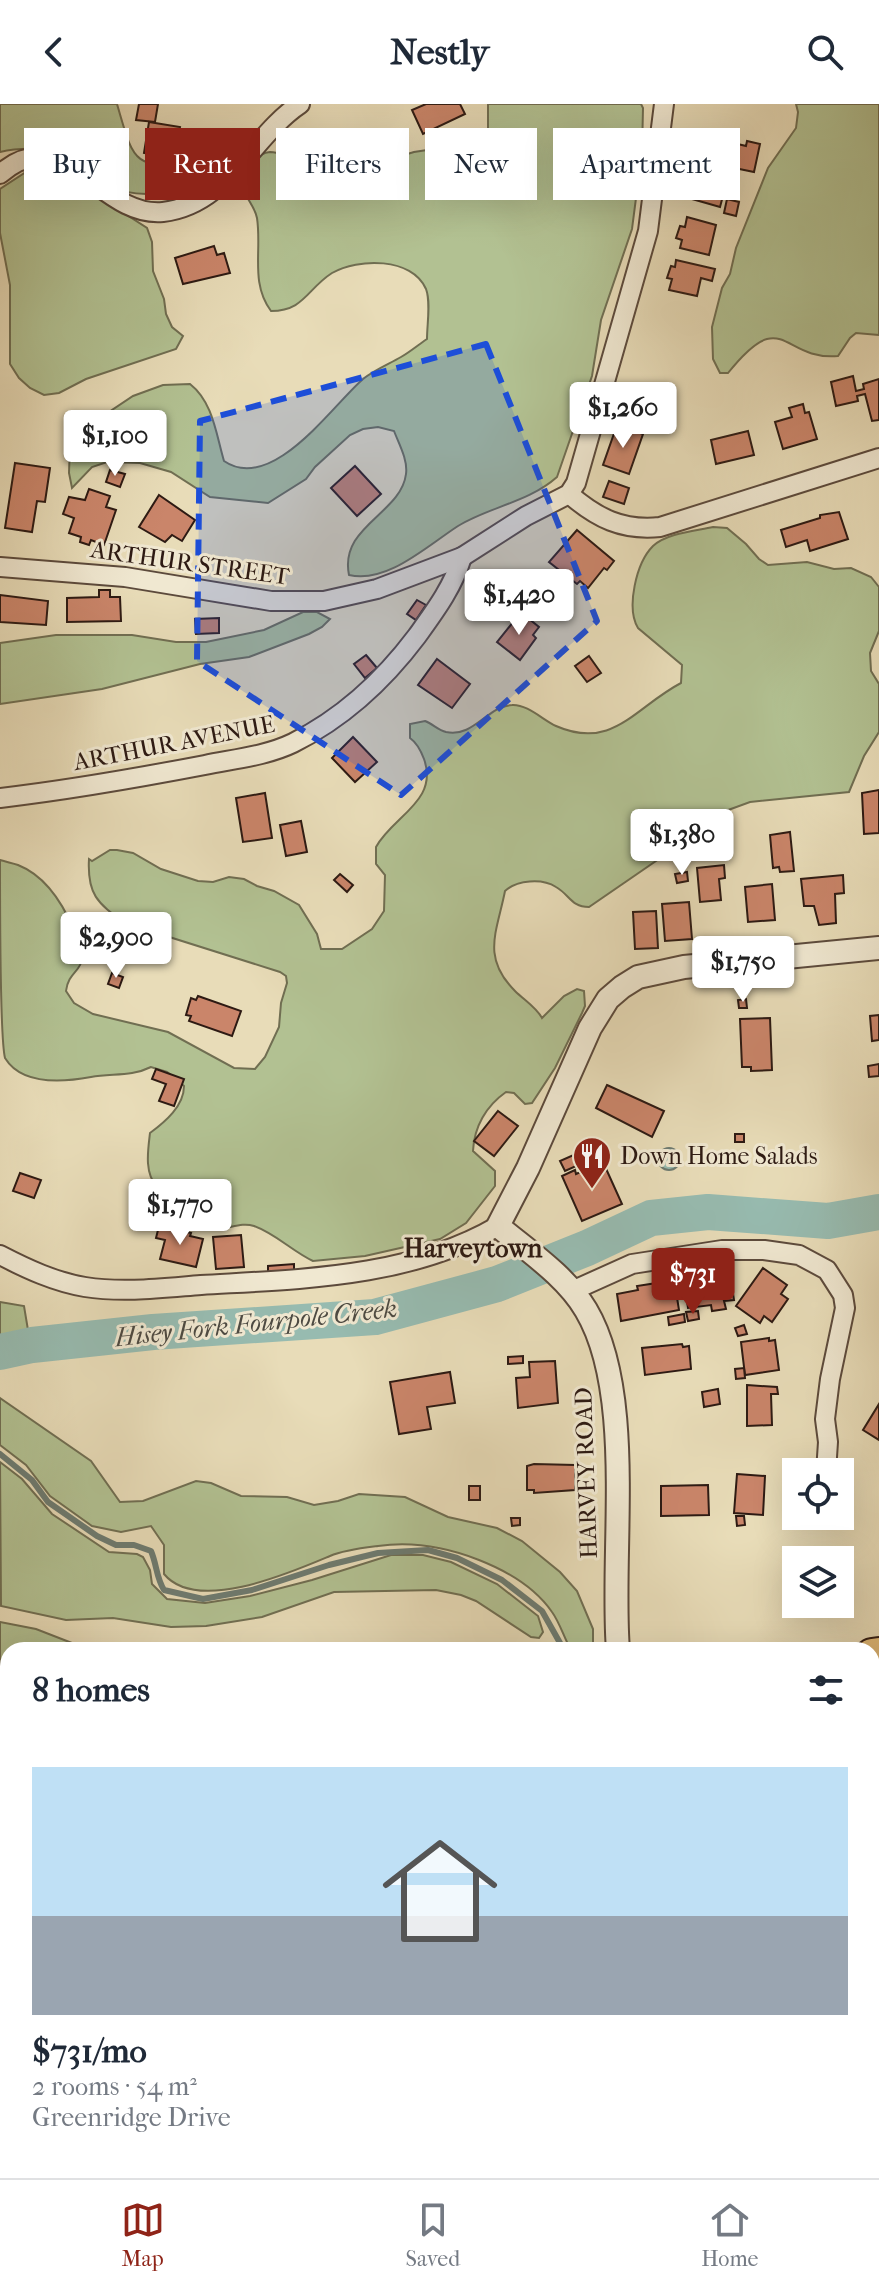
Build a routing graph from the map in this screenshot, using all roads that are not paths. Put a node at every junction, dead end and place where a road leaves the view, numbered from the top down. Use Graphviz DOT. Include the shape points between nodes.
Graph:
graph roads {
  1 [pos="300,104"];
  2 [pos="664,104"];
  3 [pos="0,174"];
  4 [pos="879,458"];
  5 [pos="569,494"];
  6 [pos="462,557"];
  7 [pos="0,567"];
  8 [pos="0,798"];
  9 [pos="879,948"];
  10 [pos="498,1226"];
  11 [pos="0,1255"];
  12 [pos="566,1285"];
  13 [pos="827,1458"];
  14 [pos="618,1642"];
  1 -- 3 [label="street" via="214,191 164,212 126,207 53,158 22,159"];
  2 -- 5 [label="street" via="648,231"];
  4 -- 5 [label="street" via="660,527 613,524"];
  5 -- 6 [label="street, ARTHUR STREET"];
  6 -- 7 [label="street, ARTHUR STREET" via="348,597 298,602 89,572"];
  6 -- 8 [label="street, ARTHUR AVENUE" via="447,593 389,671 359,699 290,745 149,776"];
  9 -- 10 [label="street" via="684,967 638,977 622,987 590,1028"];
  10 -- 11 [label="street" via="449,1250 382,1267 308,1278 122,1290 83,1287"];
  10 -- 12 [label="street, HARVEY ROAD"];
  12 -- 13 [label="street" via="632,1264 722,1250 791,1254 827,1270 845,1308 825,1419"];
  12 -- 14 [label="street, HARVEY ROAD" via="598,1336 613,1403"];
}
